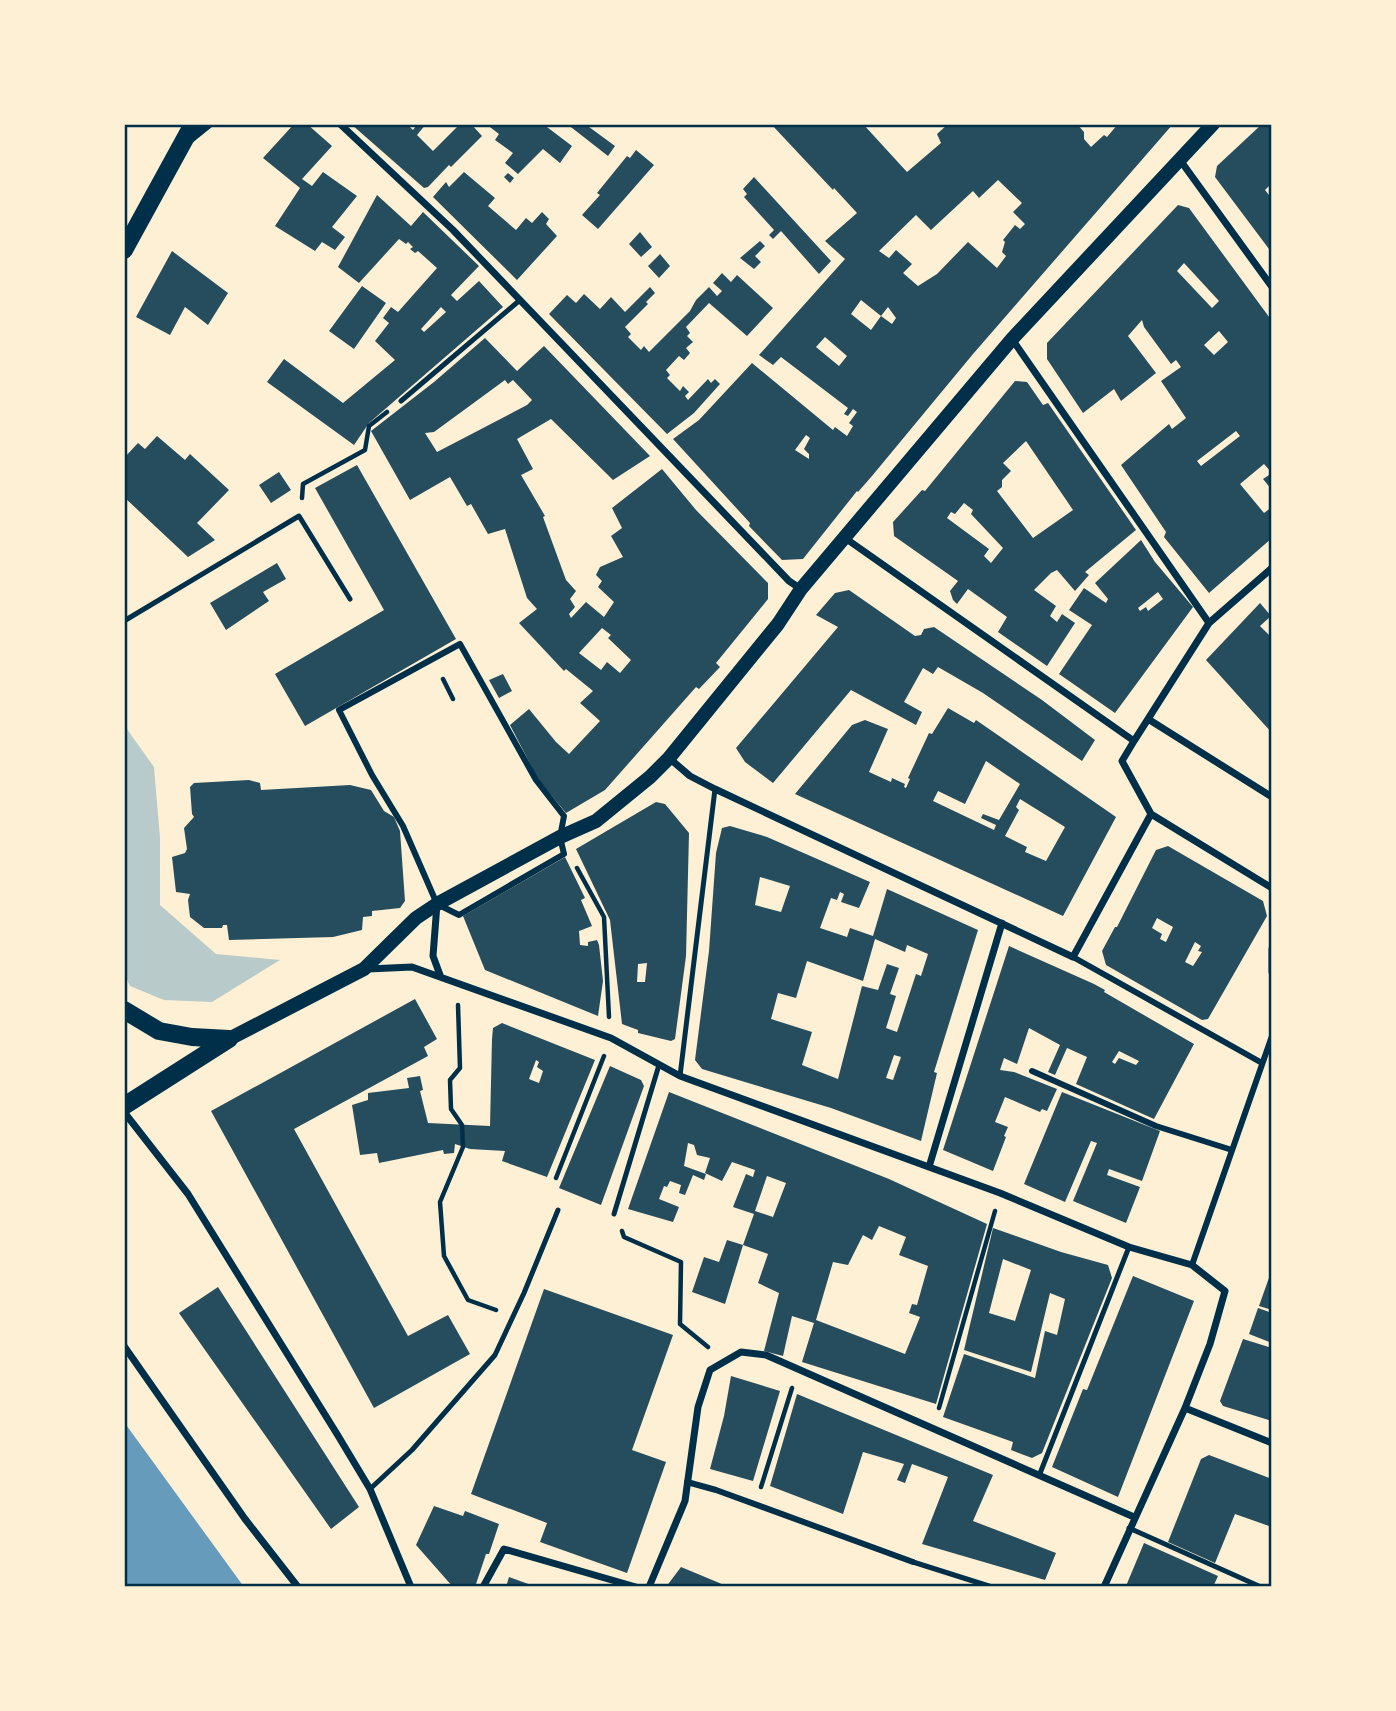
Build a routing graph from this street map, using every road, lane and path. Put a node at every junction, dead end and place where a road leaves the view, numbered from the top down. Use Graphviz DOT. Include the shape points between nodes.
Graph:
graph roads {
  1 [pos="193,124"];
  2 [pos="210,124"];
  3 [pos="340,124"];
  4 [pos="1213,124"];
  5 [pos="178,151"];
  6 [pos="1179,160"];
  7 [pos="124,250"];
  8 [pos="1272,288"];
  9 [pos="520,300"];
  10 [pos="1012,340"];
  11 [pos="401,401"];
  12 [pos="299,516"];
  13 [pos="845,538"];
  14 [pos="1272,568"];
  15 [pos="801,589"];
  16 [pos="350,599"];
  17 [pos="124,621"];
  18 [pos="1209,623"];
  19 [pos="443,680"];
  20 [pos="453,699"];
  21 [pos="1148,719"];
  22 [pos="1134,741"];
  23 [pos="668,758"];
  24 [pos="715,789"];
  25 [pos="1272,797"];
  26 [pos="1151,814"];
  27 [pos="560,837"];
  28 [pos="1272,888"];
  29 [pos="437,904"];
  30 [pos="1002,923"];
  31 [pos="1272,949"];
  32 [pos="1073,957"];
  33 [pos="364,969"];
  34 [pos="1271,971"];
  35 [pos="440,975"];
  36 [pos="458,984"];
  37 [pos="124,1010"];
  38 [pos="1272,1036"];
  39 [pos="229,1039"];
  40 [pos="1262,1063"];
  41 [pos="659,1065"];
  42 [pos="1032,1071"];
  43 [pos="680,1076"];
  44 [pos="124,1106"];
  45 [pos="124,1112"];
  46 [pos="1232,1150"];
  47 [pos="929,1167"];
  48 [pos="1000,1193"];
  49 [pos="558,1210"];
  50 [pos="614,1214"];
  51 [pos="1129,1247"];
  52 [pos="1192,1265"];
  53 [pos="512,1317"];
  54 [pos="124,1346"];
  55 [pos="725,1361"];
  56 [pos="797,1370"];
  57 [pos="1185,1408"];
  58 [pos="933,1430"];
  59 [pos="1272,1443"];
  60 [pos="1039,1476"];
  61 [pos="687,1482"];
  62 [pos="370,1489"];
  63 [pos="755,1504"];
  64 [pos="1134,1517"];
  65 [pos="1129,1528"];
  66 [pos="913,1562"];
  67 [pos="298,1587"];
  68 [pos="411,1587"];
  69 [pos="483,1587"];
  70 [pos="636,1587"];
  71 [pos="649,1587"];
  72 [pos="992,1587"];
  73 [pos="1104,1587"];
  74 [pos="1261,1587"];
  1 -- 5 [label="main road"];
  2 -- 5 [label="street"];
  3 -- 9 [label="street"];
  4 -- 6 [label="main road"];
  5 -- 7 [label="main road"];
  6 -- 8 [label="street"];
  6 -- 10 [label="main road"];
  9 -- 11 [label="lane"];
  9 -- 15 [label="street"];
  10 -- 13 [label="main road"];
  10 -- 18 [label="street"];
  11 -- 12 [label="path" via="369,426 365,450 303,484"];
  12 -- 16 [label="lane"];
  12 -- 17 [label="lane"];
  13 -- 15 [label="main road"];
  13 -- 22 [label="street"];
  14 -- 18 [label="street"];
  15 -- 23 [label="main road" via="778,624"];
  18 -- 21 [label="street"];
  19 -- 20 [label="path"];
  21 -- 22 [label="street"];
  21 -- 25 [label="street"];
  22 -- 26 [label="street" via="1122,761"];
  23 -- 24 [label="street"];
  23 -- 27 [label="main road" via="596,821"];
  24 -- 30 [label="street"];
  24 -- 43 [label="lane"];
  26 -- 28 [label="street"];
  26 -- 32 [label="street"];
  27 -- 29 [label="main road"];
  27 -- 29 [label="street" via="564,816 537,780 460,644 339,710 403,826"];
  29 -- 33 [label="main road" via="416,918"];
  29 -- 35 [label="street" via="433,956"];
  30 -- 32 [label="street"];
  30 -- 47 [label="street"];
  31 -- 34 [label="street"];
  32 -- 40 [label="street"];
  33 -- 35 [label="street" via="412,967"];
  33 -- 39 [label="main road"];
  35 -- 36 [label="street"];
  36 -- 41 [label="street" via="611,1038"];
  36 -- 53 [label="path" via="460,1068 450,1080 451,1109 462,1125 463,1147 440,1202 444,1256 468,1300"];
  37 -- 39 [label="main road" via="159,1031"];
  38 -- 40 [label="street"];
  39 -- 44 [label="main road"];
  40 -- 46 [label="street"];
  41 -- 43 [label="street"];
  41 -- 50 [label="lane"];
  42 -- 46 [label="street" via="1156,1125"];
  43 -- 47 [label="street"];
  45 -- 62 [label="street" via="188,1194"];
  46 -- 52 [label="street"];
  47 -- 48 [label="street"];
  48 -- 51 [label="street"];
  48 -- 58 [label="path"];
  49 -- 53 [label="lane"];
  50 -- 55 [label="path" via="624,1237 681,1262 680,1324"];
  51 -- 52 [label="street"];
  51 -- 60 [label="lane"];
  52 -- 57 [label="street" via="1224,1291"];
  53 -- 62 [label="lane" via="495,1355 412,1450"];
  54 -- 67 [label="street" via="245,1520"];
  55 -- 56 [label="street" via="741,1352 766,1355"];
  55 -- 61 [label="street" via="710,1370 698,1407"];
  56 -- 58 [label="street"];
  56 -- 63 [label="path"];
  57 -- 59 [label="street"];
  57 -- 64 [label="street"];
  58 -- 60 [label="street"];
  60 -- 64 [label="street"];
  61 -- 63 [label="street"];
  61 -- 71 [label="street" via="685,1502"];
  62 -- 68 [label="street"];
  63 -- 66 [label="street"];
  64 -- 65 [label="street"];
  65 -- 73 [label="street"];
  65 -- 74 [label="lane"];
  66 -- 72 [label="lane"];
  69 -- 70 [label="street" via="504,1549"];
}
